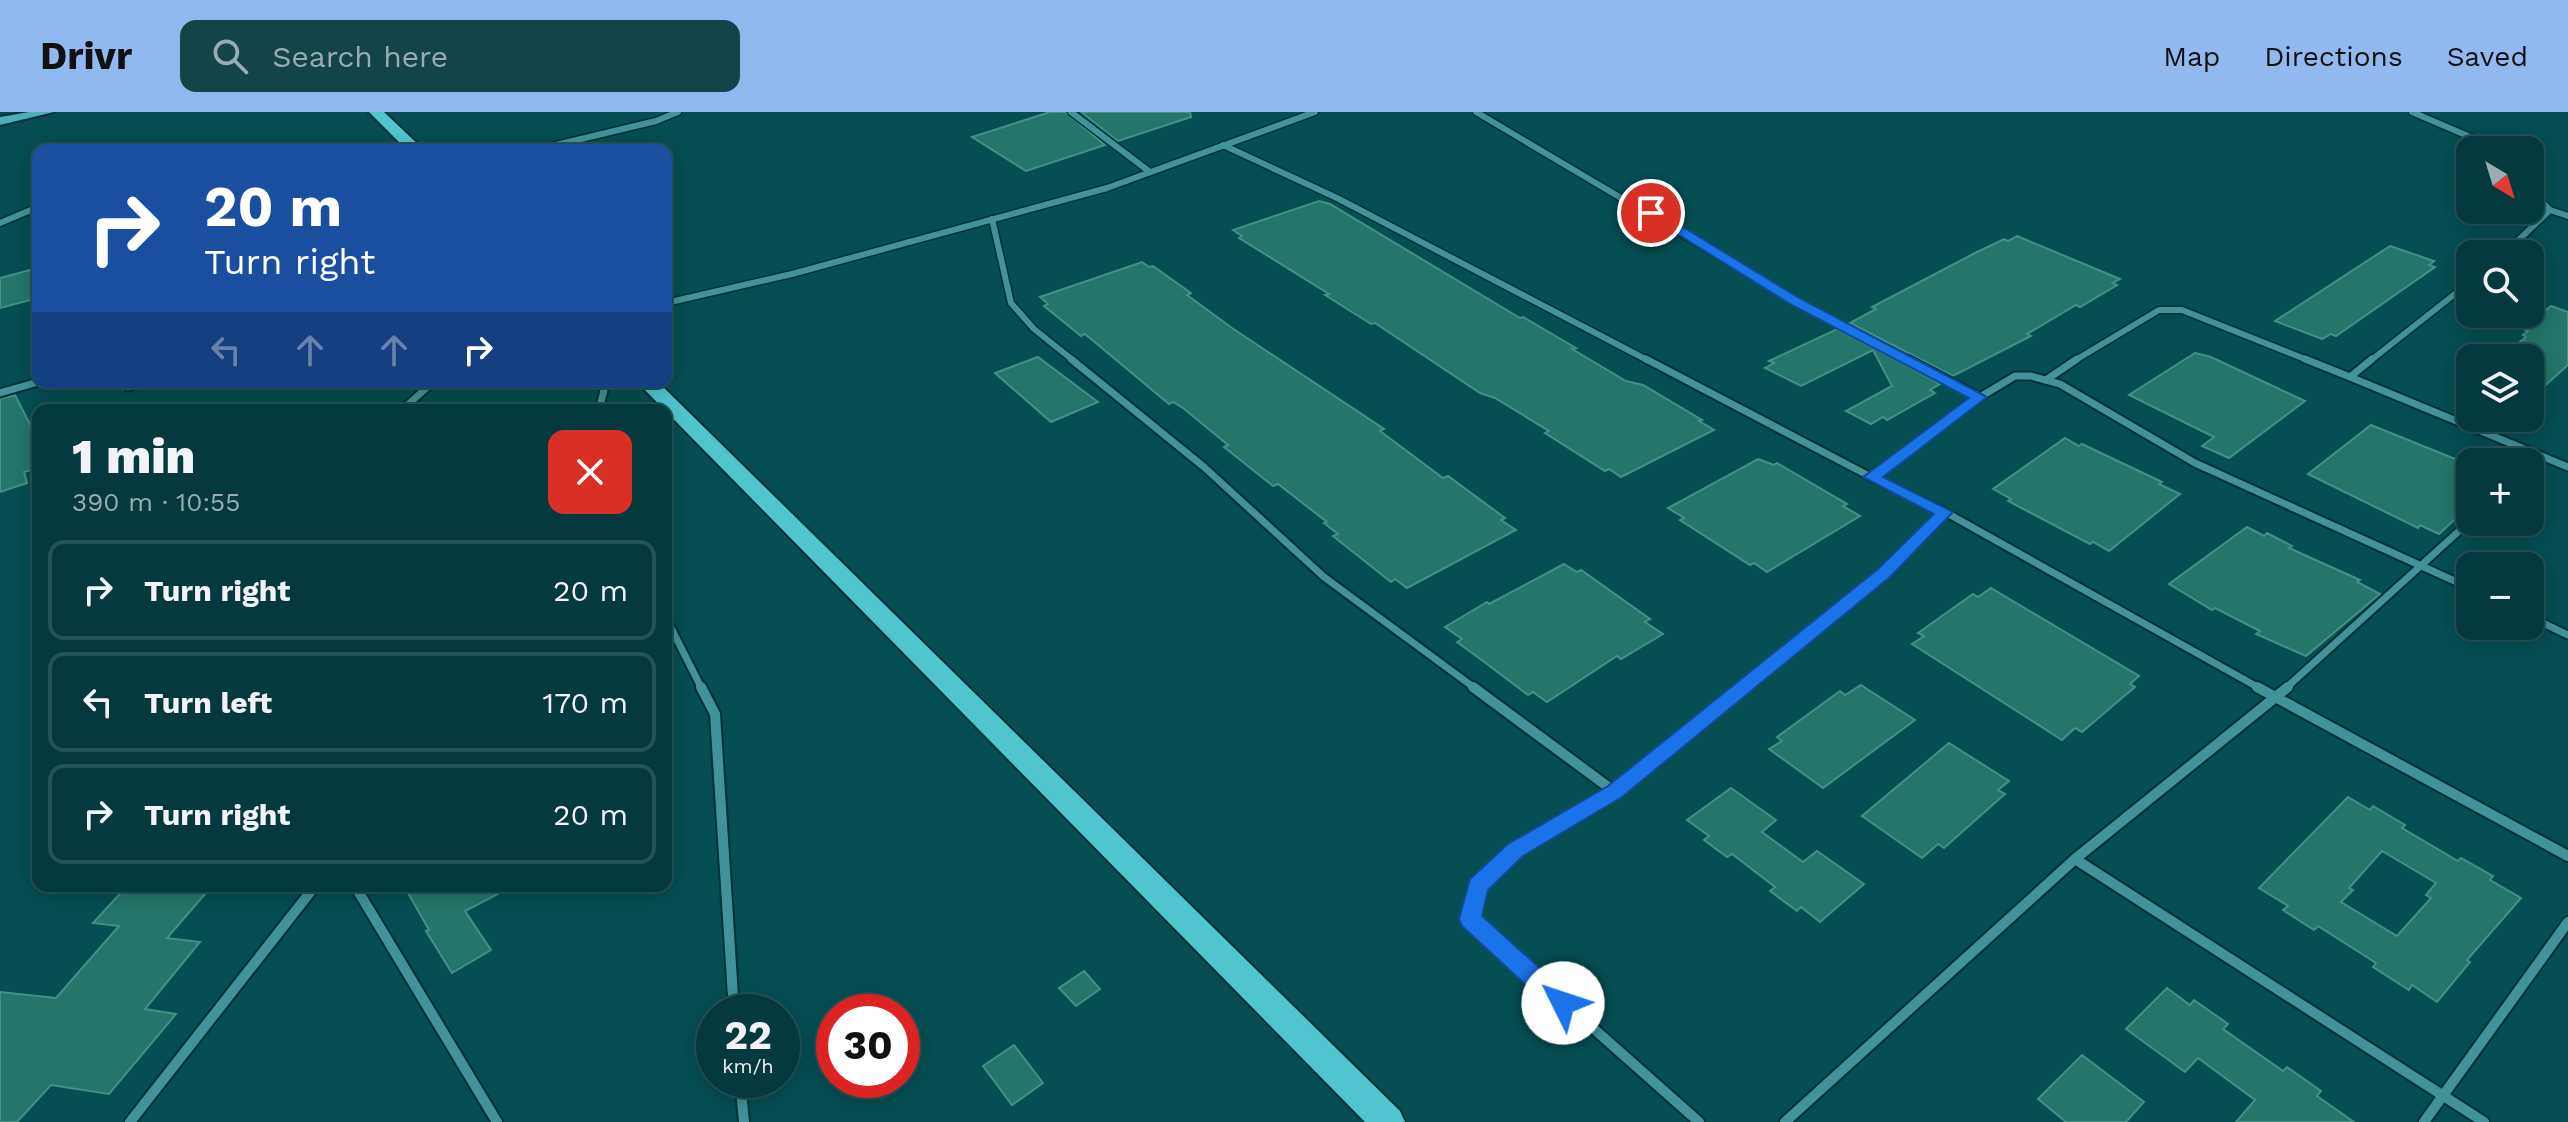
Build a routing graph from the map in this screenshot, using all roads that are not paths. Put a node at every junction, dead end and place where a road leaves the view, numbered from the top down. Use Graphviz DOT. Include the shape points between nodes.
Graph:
graph roads {
  1 [pos="8,112"];
  2 [pos="48,112"];
  3 [pos="376,112"];
  4 [pos="678,112"];
  5 [pos="1071,112"];
  6 [pos="1315,112"];
  7 [pos="1476,112"];
  8 [pos="2412,112"];
  9 [pos="0,114"];
  10 [pos="0,121"];
  11 [pos="2468,136"];
  12 [pos="410,144"];
  13 [pos="560,144"];
  14 [pos="1223,145"];
  15 [pos="1150,172"];
  16 [pos="2544,204"];
  17 [pos="32,210"];
  18 [pos="2550,210"];
  19 [pos="2568,216"];
  20 [pos="992,219"];
  21 [pos="0,223"];
  22 [pos="2519,240"];
  23 [pos="2456,293"];
  24 [pos="672,302"];
  25 [pos="2350,377"];
  26 [pos="2046,380"];
  27 [pos="32,384"];
  28 [pos="426,388"];
  29 [pos="653,388"];
  30 [pos="0,393"];
  31 [pos="1980,397"];
  32 [pos="409,404"];
  33 [pos="669,404"];
  34 [pos="672,407"];
  35 [pos="2522,448"];
  36 [pos="2544,457"];
  37 [pos="2568,467"];
  38 [pos="1871,477"];
  39 [pos="1945,512"];
  40 [pos="2456,534"];
  41 [pos="2421,565"];
  42 [pos="2456,581"];
  43 [pos="2544,624"];
  44 [pos="672,630"];
  45 [pos="2568,635"];
  46 [pos="2276,698"];
  47 [pos="1615,792"];
  48 [pos="2568,856"];
  49 [pos="2075,859"];
  50 [pos="310,892"];
  51 [pos="358,892"];
  52 [pos="2568,922"];
  53 [pos="733,994"];
  54 [pos="2444,1096"];
  55 [pos="742,1098"];
  56 [pos="130,1122"];
  57 [pos="497,1122"];
  58 [pos="744,1122"];
  59 [pos="1388,1122"];
  60 [pos="1699,1122"];
  61 [pos="1785,1122"];
  62 [pos="2424,1122"];
  63 [pos="2484,1122"];
  1 -- 9 [label="main road"];
  2 -- 10 [label="main road"];
  3 -- 12 [label="highway"];
  4 -- 13 [label="street"];
  5 -- 15 [label="street"];
  6 -- 14 [label="street"];
  7 -- 31 [label="street" via="1795,301"];
  8 -- 11 [label="street"];
  14 -- 15 [label="street"];
  14 -- 38 [label="street" via="1337,198"];
  15 -- 20 [label="street"];
  16 -- 18 [label="street"];
  17 -- 21 [label="street"];
  18 -- 19 [label="street"];
  18 -- 22 [label="street"];
  20 -- 24 [label="street"];
  20 -- 47 [label="street" via="1011,303 1034,329 1204,467 1324,577"];
  23 -- 25 [label="street"];
  25 -- 26 [label="street" via="2182,310 2159,310"];
  25 -- 35 [label="street"];
  26 -- 31 [label="street" via="2015,376"];
  26 -- 41 [label="street" via="2195,463"];
  27 -- 30 [label="street"];
  28 -- 32 [label="street"];
  29 -- 33 [label="highway"];
  31 -- 38 [label="street"];
  34 -- 59 [label="highway"];
  36 -- 37 [label="street"];
  38 -- 39 [label="street"];
  39 -- 46 [label="street"];
  39 -- 47 [label="street" via="1884,573"];
  40 -- 41 [label="street"];
  41 -- 42 [label="street"];
  41 -- 46 [label="street"];
  43 -- 45 [label="street"];
  44 -- 53 [label="street" via="715,714"];
  46 -- 48 [label="street"];
  46 -- 49 [label="street"];
  47 -- 60 [label="street" via="1516,850 1478,886 1470,919"];
  49 -- 54 [label="street"];
  49 -- 61 [label="street"];
  50 -- 56 [label="street"];
  51 -- 57 [label="street"];
  52 -- 54 [label="street"];
  54 -- 62 [label="street"];
  54 -- 63 [label="street"];
  55 -- 58 [label="street"];
}
